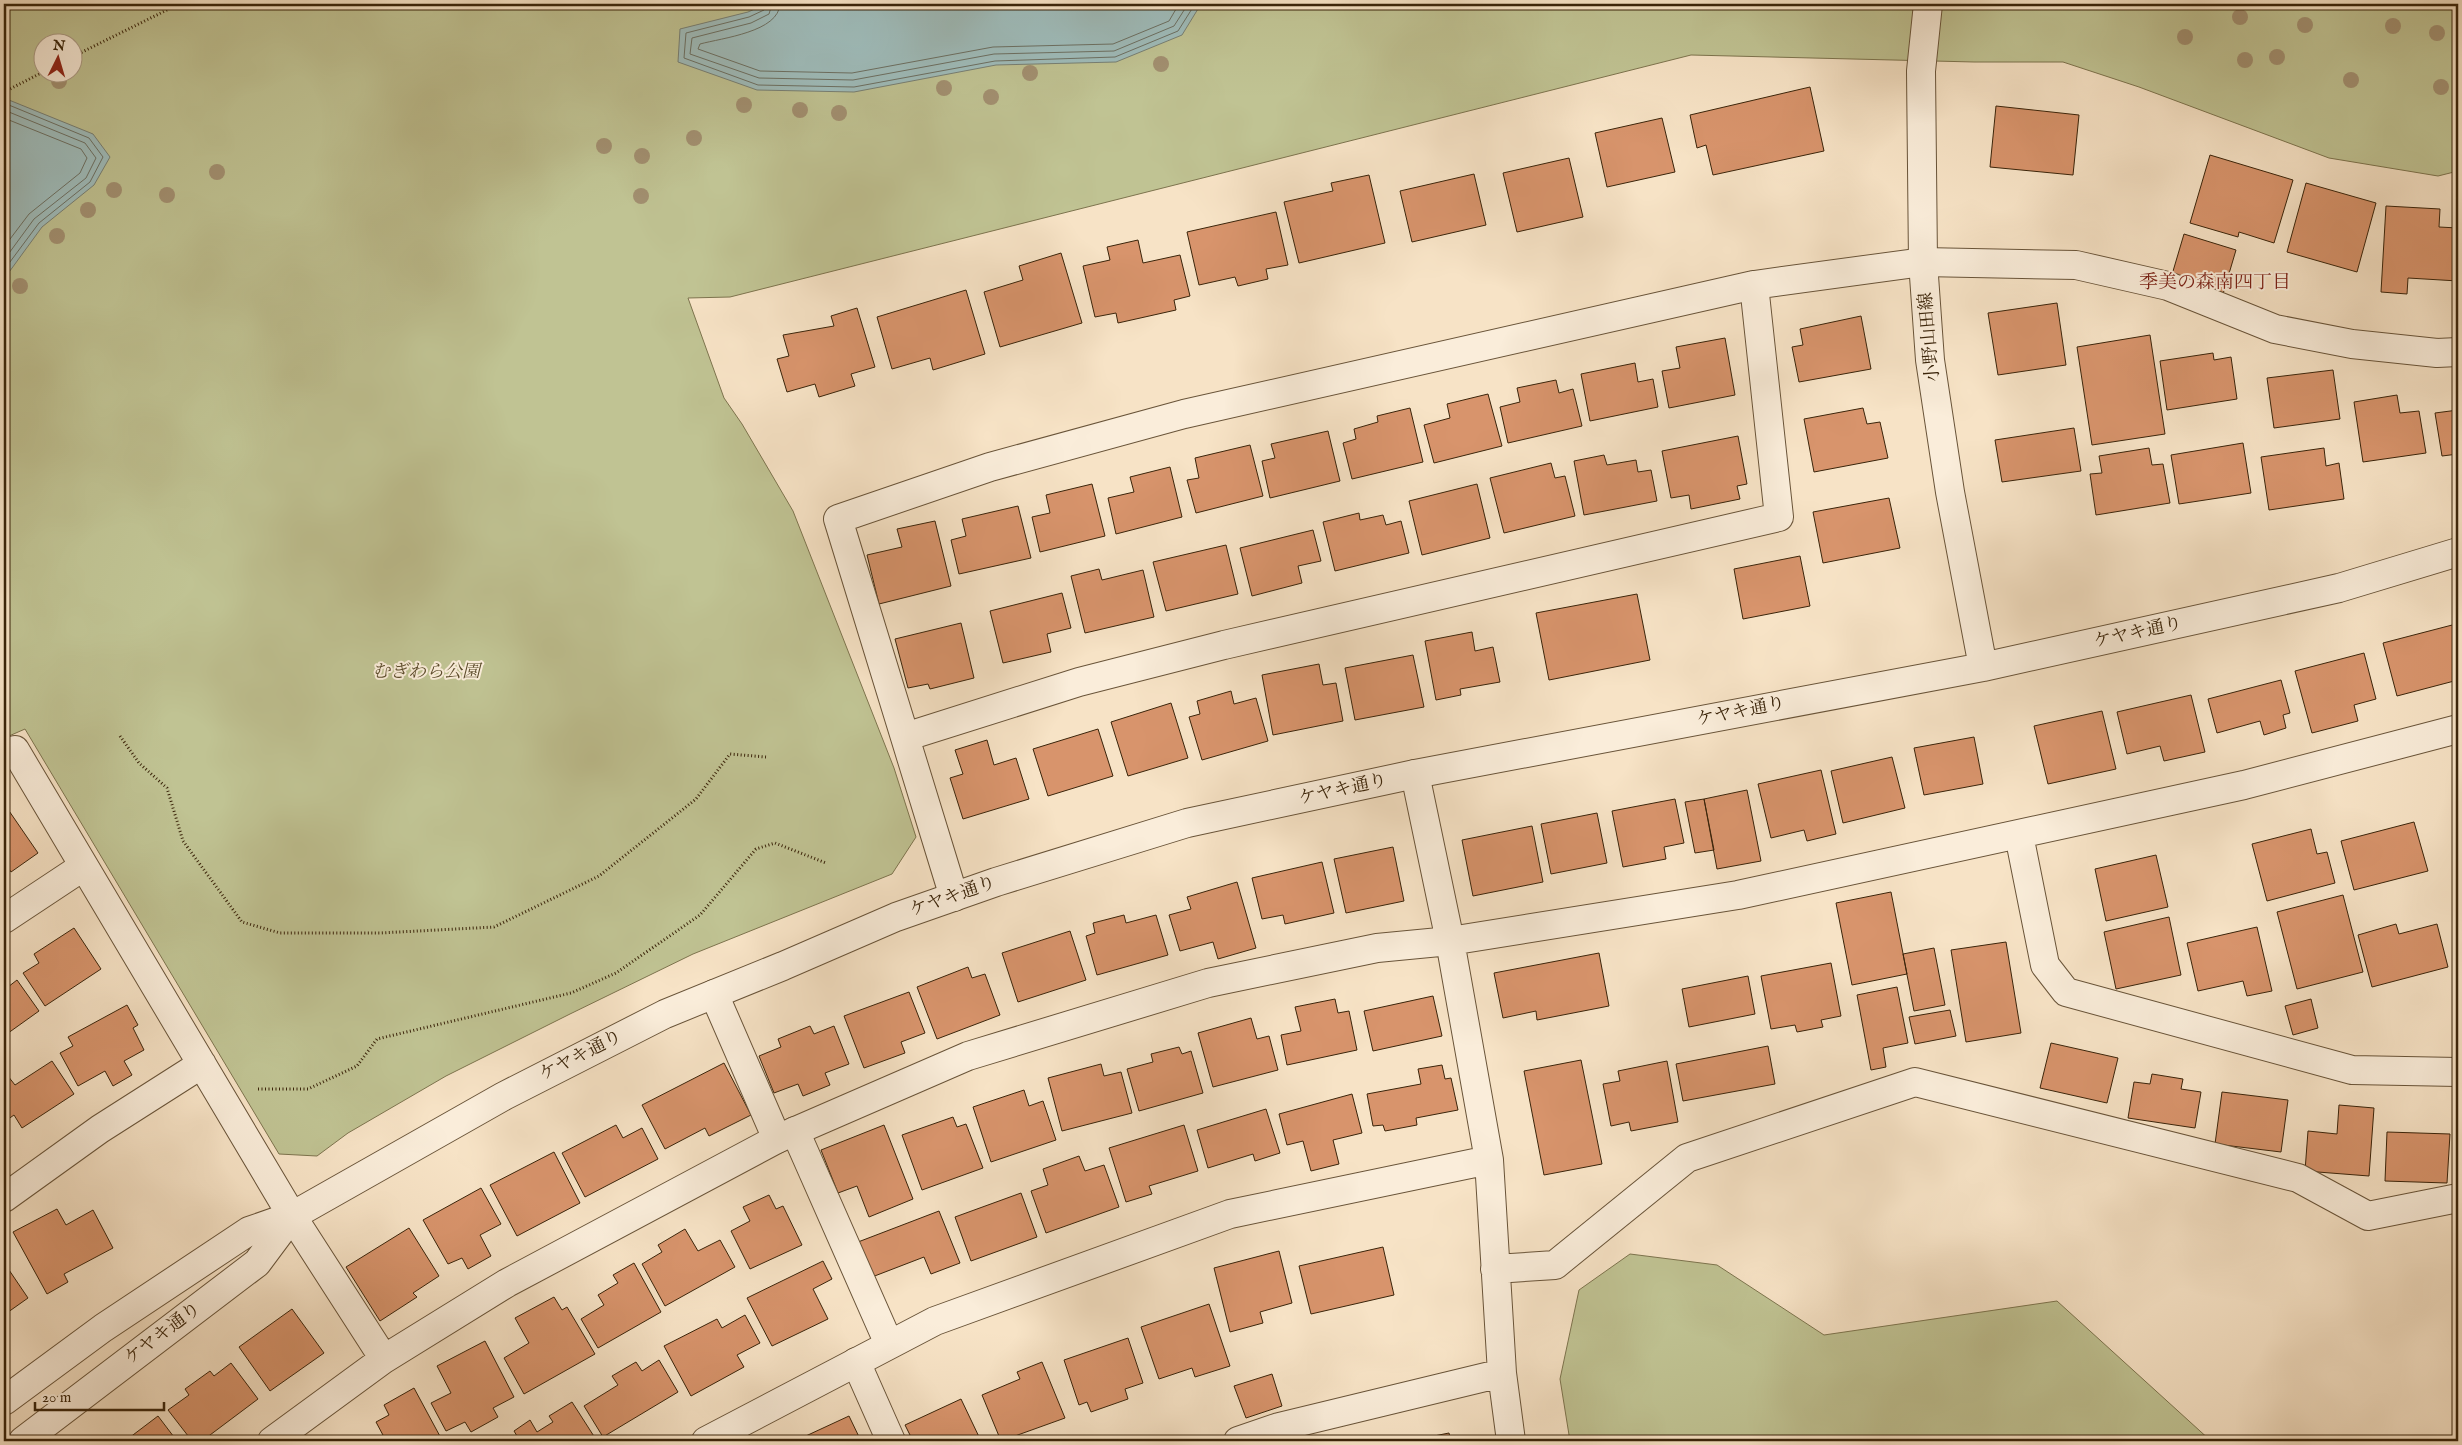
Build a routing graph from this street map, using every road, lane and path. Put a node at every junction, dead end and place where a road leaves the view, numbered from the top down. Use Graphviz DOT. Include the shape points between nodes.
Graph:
graph roads {
  1 [pos="179,4"];
  2 [pos="1928,4"];
  3 [pos="82,53"];
  4 [pos="32,78"];
  5 [pos="4,92"];
  6 [pos="1923,262"];
  7 [pos="1754,285"];
  8 [pos="2458,352"];
  9 [pos="2458,552"];
  10 [pos="1983,667"];
  11 [pos="2458,729"];
  12 [pos="120,736"];
  13 [pos="905,737"];
  14 [pos="4,754"];
  15 [pos="766,758"];
  16 [pos="1415,774"];
  17 [pos="2019,835"];
  18 [pos="826,863"];
  19 [pos="84,866"];
  20 [pos="954,897"];
  21 [pos="4,919"];
  22 [pos="1450,941"];
  23 [pos="714,994"];
  24 [pos="202,1064"];
  25 [pos="2458,1072"];
  26 [pos="255,1089"];
  27 [pos="786,1135"];
  28 [pos="1489,1160"];
  29 [pos="4,1198"];
  30 [pos="2458,1198"];
  31 [pos="292,1216"];
  32 [pos="1495,1269"];
  33 [pos="889,1344"];
  34 [pos="384,1359"];
  35 [pos="856,1362"];
  36 [pos="1502,1373"];
  37 [pos="4,1401"];
  38 [pos="23,1441"];
  39 [pos="272,1441"];
  40 [pos="706,1441"];
  41 [pos="891,1441"];
  42 [pos="1238,1441"];
  43 [pos="1511,1441"];
  1 -- 3 [label="path"];
  2 -- 6 [label="street, 小野山田線" via="1922,71"];
  4 -- 5 [label="path"];
  6 -- 7 [label="street"];
  6 -- 8 [label="street" via="2076,265 2168,286 2275,329 2352,344 2437,353"];
  6 -- 10 [label="street, 小野山田線" via="1931,370"];
  7 -- 13 [label="street" via="1779,517 1224,644 1079,682"];
  7 -- 13 [label="street" via="1184,414 990,467 838,519"];
  9 -- 10 [label="street, ケヤキ通り" via="2340,588"];
  10 -- 16 [label="street, ケヤキ通り"];
  11 -- 17 [label="street" via="2244,785"];
  12 -- 15 [label="path" via="139,763 167,788 182,842 242,922 280,933 380,933 494,927 599,876 696,798 730,754"];
  13 -- 20 [label="street"];
  14 -- 19 [label="street" via="15,750"];
  16 -- 20 [label="street, ケヤキ通り" via="1187,823"];
  16 -- 22 [label="street"];
  17 -- 22 [label="street" via="1738,895"];
  17 -- 25 [label="street" via="2045,965 2066,992 2352,1070"];
  18 -- 26 [label="path" via="775,843 756,849 700,915 616,973 571,994 377,1039 358,1066 308,1089"];
  19 -- 21 [label="street"];
  19 -- 24 [label="street"];
  20 -- 23 [label="street, ケヤキ通り" via="896,917"];
  22 -- 27 [label="street" via="1377,948 1208,983 968,1056"];
  22 -- 28 [label="street"];
  23 -- 27 [label="street"];
  23 -- 31 [label="street, ケヤキ通り" via="665,1014 504,1096"];
  24 -- 29 [label="street" via="100,1129"];
  24 -- 31 [label="street"];
  27 -- 33 [label="street"];
  27 -- 34 [label="street" via="507,1283"];
  28 -- 32 [label="street"];
  28 -- 33 [label="street" via="1230,1214 935,1320"];
  30 -- 32 [label="street" via="2368,1216 2298,1178 1915,1082 1687,1158 1555,1265"];
  31 -- 34 [label="street"];
  31 -- 37 [label="street, ケヤキ通り" via="250,1231 103,1328"];
  31 -- 38 [label="street, ケヤキ通り" via="257,1263"];
  32 -- 36 [label="street"];
  33 -- 35 [label="street"];
  34 -- 39 [label="street"];
  35 -- 40 [label="street"];
  35 -- 41 [label="street"];
  36 -- 42 [label="street" via="1279,1427"];
  36 -- 43 [label="street"];
}
